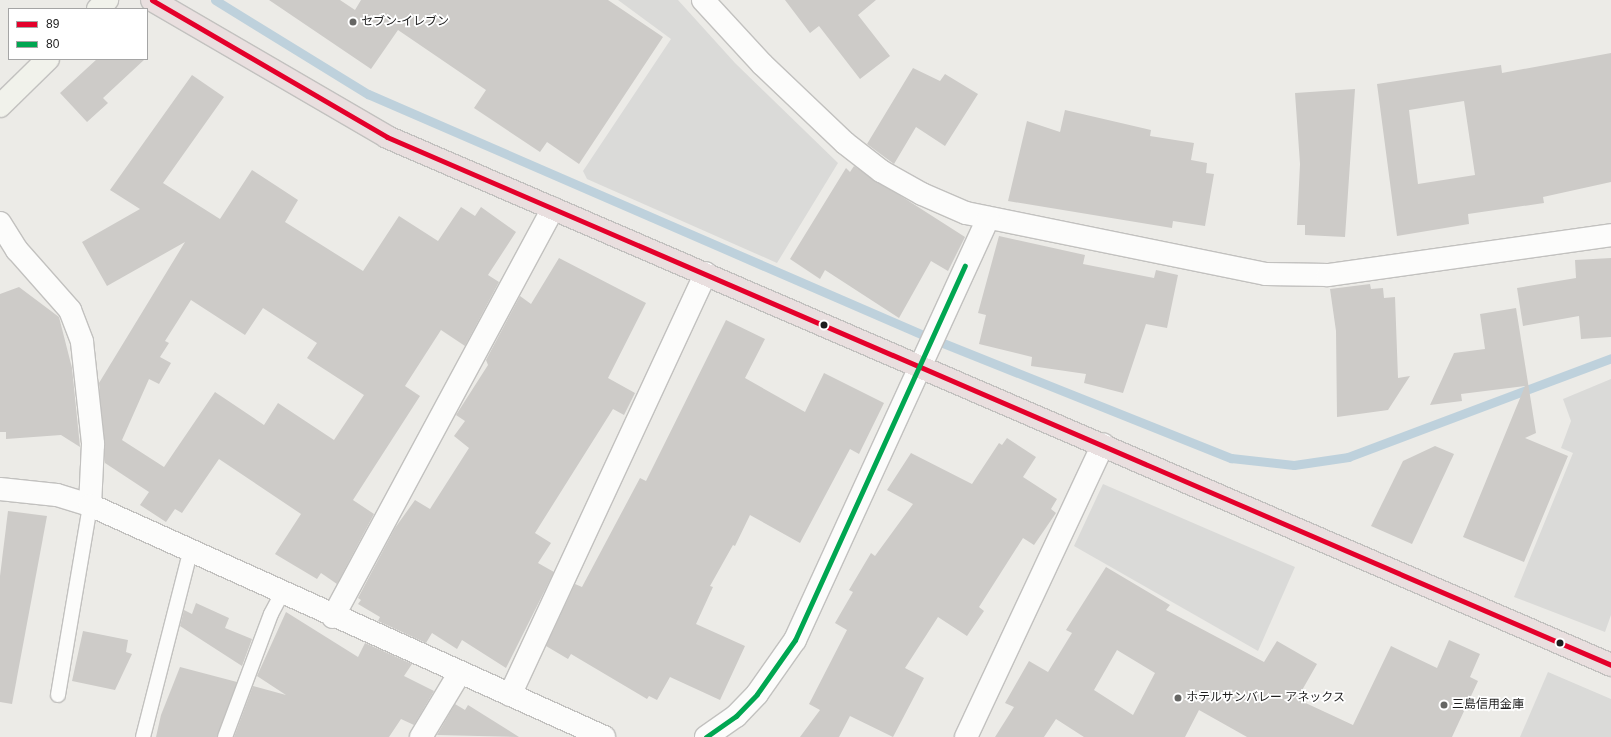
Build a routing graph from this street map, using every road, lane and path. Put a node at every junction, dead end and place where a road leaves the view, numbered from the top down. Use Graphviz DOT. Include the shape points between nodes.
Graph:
graph roads {
  1 [pos="107,0"];
  2 [pos="152,0"];
  3 [pos="703,0"];
  4 [pos="99,8"];
  5 [pos="47,60"];
  6 [pos="0,106"];
  7 [pos="553,209"];
  8 [pos="988,218"];
  9 [pos="0,223"];
  10 [pos="1611,235"];
  11 [pos="706,273"];
  12 [pos="923,361"];
  13 [pos="1103,445"];
  14 [pos="0,489"];
  15 [pos="90,505"];
  16 [pos="190,552"];
  17 [pos="282,593"];
  18 [pos="333,617"];
  19 [pos="1611,664"];
  20 [pos="459,674"];
  21 [pos="58,695"];
  22 [pos="510,695"];
  23 [pos="144,737"];
  24 [pos="225,737"];
  25 [pos="421,737"];
  26 [pos="604,737"];
  27 [pos="706,737"];
  28 [pos="966,737"];
  1 -- 4 [label="street"];
  2 -- 7 [label="highway" via="387,137"];
  3 -- 8 [label="street" via="812,113 881,171 922,194 966,213"];
  5 -- 6 [label="street"];
  7 -- 11 [label="highway"];
  7 -- 18 [label="street"];
  8 -- 10 [label="street" via="1266,274 1328,274"];
  8 -- 12 [label="street"];
  9 -- 15 [label="street" via="17,250 70,310 82,342 93,444"];
  11 -- 12 [label="highway"];
  11 -- 22 [label="street"];
  12 -- 13 [label="highway"];
  12 -- 27 [label="street" via="795,640 757,694 736,716"];
  13 -- 19 [label="highway"];
  13 -- 28 [label="street"];
  14 -- 15 [label="street" via="57,495"];
  15 -- 16 [label="street"];
  15 -- 21 [label="lane"];
  16 -- 17 [label="street"];
  16 -- 23 [label="lane"];
  17 -- 18 [label="street"];
  17 -- 24 [label="lane" via="270,614"];
  18 -- 20 [label="street"];
  20 -- 22 [label="street"];
  20 -- 25 [label="street"];
  22 -- 26 [label="street"];
}
